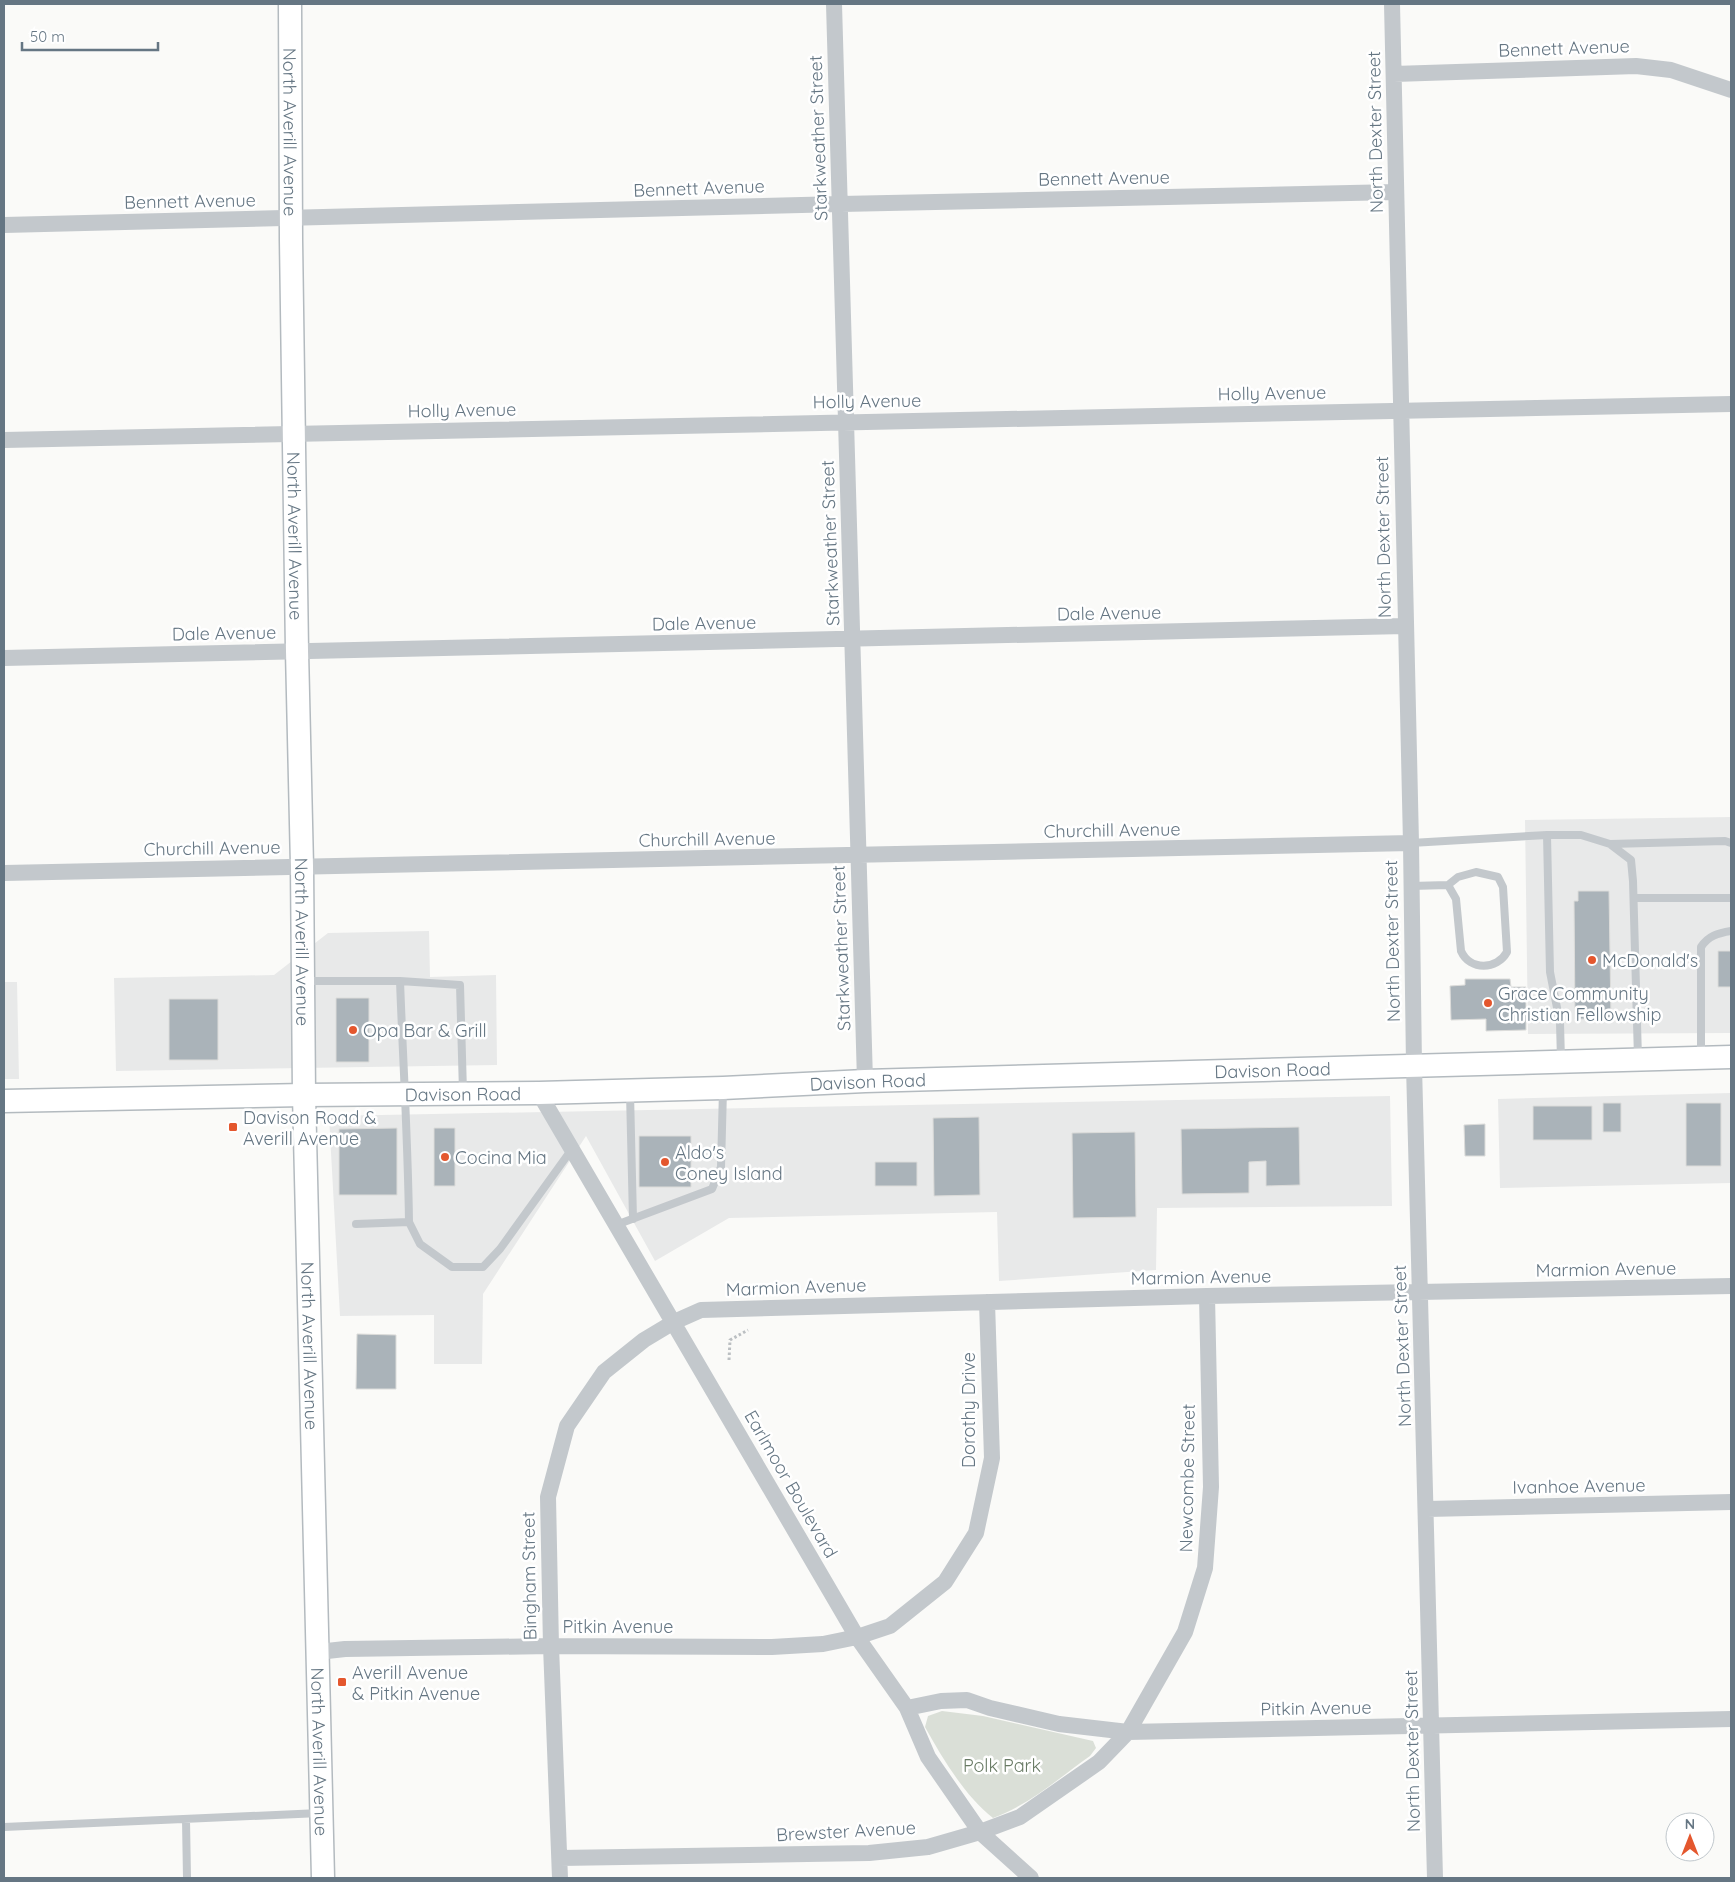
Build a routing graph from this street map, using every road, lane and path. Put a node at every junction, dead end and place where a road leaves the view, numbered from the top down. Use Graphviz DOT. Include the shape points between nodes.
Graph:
graph roads {
  1 [pos="290,4"];
  2 [pos="834,4"];
  3 [pos="1392,4"];
  4 [pos="1394,74"];
  5 [pos="1731,90"];
  6 [pos="1396,192"];
  7 [pos="840,204"];
  8 [pos="290,219"];
  9 [pos="4,225"];
  10 [pos="1731,404"];
  11 [pos="1401,410"];
  12 [pos="846,422"];
  13 [pos="294,434"];
  14 [pos="4,440"];
  15 [pos="1405,626"];
  16 [pos="852,640"];
  17 [pos="297,651"];
  18 [pos="4,658"];
  19 [pos="1547,835"];
  20 [pos="1411,843"];
  21 [pos="1610,844"];
  22 [pos="1731,844"];
  23 [pos="859,856"];
  24 [pos="302,866"];
  25 [pos="4,873"];
  26 [pos="1448,885"];
  27 [pos="1411,886"];
  28 [pos="1634,898"];
  29 [pos="1731,898"];
  30 [pos="1731,932"];
  31 [pos="303,981"];
  32 [pos="400,981"];
  33 [pos="1731,1057"];
  34 [pos="1701,1058"];
  35 [pos="1638,1060"];
  36 [pos="1561,1062"];
  37 [pos="1414,1066"];
  38 [pos="865,1081"];
  39 [pos="723,1088"];
  40 [pos="630,1091"];
  41 [pos="539,1093"];
  42 [pos="463,1094"];
  43 [pos="304,1095"];
  44 [pos="404,1095"];
  45 [pos="4,1101"];
  46 [pos="572,1150"];
  47 [pos="633,1219"];
  48 [pos="409,1222"];
  49 [pos="356,1224"];
  50 [pos="616,1225"];
  51 [pos="1731,1286"];
  52 [pos="1420,1293"];
  53 [pos="1207,1296"];
  54 [pos="987,1302"];
  55 [pos="674,1322"];
  56 [pos="748,1330"];
  57 [pos="729,1360"];
  58 [pos="1731,1502"];
  59 [pos="1427,1509"];
  60 [pos="857,1637"];
  61 [pos="551,1646"];
  62 [pos="318,1652"];
  63 [pos="907,1708"];
  64 [pos="1731,1719"];
  65 [pos="1431,1726"];
  66 [pos="1128,1732"];
  67 [pos="322,1813"];
  68 [pos="186,1820"];
  69 [pos="4,1827"];
  70 [pos="980,1832"];
  71 [pos="560,1858"];
  72 [pos="187,1878"];
  73 [pos="323,1878"];
  74 [pos="560,1878"];
  75 [pos="1031,1878"];
  76 [pos="1435,1878"];
  1 -- 8 [label="street, North Averill Avenue"];
  2 -- 7 [label="street, Starkweather Street"];
  3 -- 4 [label="street, North Dexter Street"];
  4 -- 5 [label="street, Bennett Avenue" via="1636,66 1671,70"];
  4 -- 6 [label="street, North Dexter Street"];
  6 -- 7 [label="street, Bennett Avenue"];
  6 -- 11 [label="street, North Dexter Street"];
  7 -- 8 [label="street, Bennett Avenue"];
  7 -- 12 [label="street, Starkweather Street"];
  8 -- 9 [label="street, Bennett Avenue"];
  8 -- 13 [label="street, North Averill Avenue"];
  10 -- 11 [label="street, Holly Avenue"];
  11 -- 12 [label="street, Holly Avenue"];
  11 -- 15 [label="street, North Dexter Street"];
  12 -- 13 [label="street, Holly Avenue"];
  12 -- 16 [label="street, Starkweather Street"];
  13 -- 14 [label="street, Holly Avenue"];
  13 -- 17 [label="street, North Averill Avenue"];
  15 -- 16 [label="street, Dale Avenue"];
  15 -- 20 [label="street, North Dexter Street"];
  16 -- 17 [label="street, Dale Avenue"];
  16 -- 23 [label="street, Starkweather Street"];
  17 -- 18 [label="street, Dale Avenue"];
  17 -- 24 [label="street, North Averill Avenue"];
  19 -- 20 [label="lane"];
  19 -- 21 [label="lane" via="1581,835"];
  19 -- 36 [label="lane" via="1550,972 1560,1023"];
  20 -- 23 [label="street, Churchill Avenue"];
  20 -- 27 [label="street, North Dexter Street"];
  21 -- 22 [label="lane"];
  21 -- 28 [label="lane" via="1631,860"];
  23 -- 24 [label="street, Churchill Avenue"];
  23 -- 38 [label="street, Starkweather Street"];
  24 -- 25 [label="street, Churchill Avenue"];
  24 -- 31 [label="street, North Averill Avenue"];
  26 -- 26 [label="lane" via="1458,877 1476,872 1498,877 1503,887 1507,952 1502,960 1492,965 1479,965 1464,958 1460,951 1456,899"];
  26 -- 27 [label="lane"];
  27 -- 37 [label="street, North Dexter Street"];
  28 -- 29 [label="lane"];
  28 -- 35 [label="lane"];
  30 -- 34 [label="lane" via="1705,940 1701,947"];
  31 -- 32 [label="lane"];
  31 -- 43 [label="street, North Averill Avenue"];
  32 -- 42 [label="lane" via="460,986"];
  32 -- 44 [label="lane"];
  33 -- 34 [label="street, Davison Road"];
  34 -- 35 [label="street, Davison Road"];
  35 -- 36 [label="street, Davison Road"];
  36 -- 37 [label="street, Davison Road"];
  37 -- 38 [label="street, Davison Road"];
  37 -- 52 [label="street, North Dexter Street"];
  38 -- 39 [label="street, Davison Road"];
  39 -- 40 [label="street, Davison Road"];
  39 -- 47 [label="lane" via="721,1167 712,1189"];
  40 -- 41 [label="street, Davison Road"];
  40 -- 47 [label="lane"];
  41 -- 42 [label="street, Davison Road"];
  41 -- 46 [label="street, Earlmoor Boulevard"];
  42 -- 44 [label="street, Davison Road"];
  43 -- 44 [label="street, Davison Road"];
  43 -- 45 [label="street, Davison Road"];
  43 -- 62 [label="street, North Averill Avenue"];
  44 -- 48 [label="lane"];
  46 -- 48 [label="lane" via="500,1249 482,1267 452,1267 420,1244"];
  46 -- 50 [label="street, Earlmoor Boulevard"];
  47 -- 50 [label="lane"];
  48 -- 49 [label="lane"];
  50 -- 55 [label="street, Earlmoor Boulevard"];
  51 -- 52 [label="street, Marmion Avenue"];
  52 -- 53 [label="street, Marmion Avenue"];
  52 -- 59 [label="street, North Dexter Street"];
  53 -- 54 [label="street, Marmion Avenue"];
  53 -- 66 [label="street, Newcombe Street" via="1211,1488 1206,1568 1185,1632"];
  54 -- 55 [label="street, Marmion Avenue" via="702,1310"];
  54 -- 60 [label="street, Dorothy Drive" via="992,1458 976,1533 945,1582 890,1626"];
  55 -- 60 [label="street, Earlmoor Boulevard"];
  55 -- 61 [label="street, Bingham Street" via="644,1340 604,1372 567,1426 548,1498"];
  56 -- 57 [label="path" via="730,1340"];
  58 -- 59 [label="street, Ivanhoe Avenue"];
  59 -- 65 [label="street, North Dexter Street"];
  60 -- 61 [label="street, Pitkin Avenue" via="823,1644 772,1647"];
  60 -- 63 [label="street, Earlmoor Boulevard"];
  61 -- 62 [label="street, Pitkin Avenue"];
  61 -- 71 [label="street, Bingham Street"];
  62 -- 67 [label="street, North Averill Avenue"];
  63 -- 66 [label="street, Pitkin Avenue" via="967,1700 1059,1724"];
  63 -- 70 [label="street, Earlmoor Boulevard" via="928,1757"];
  64 -- 65 [label="street, Pitkin Avenue"];
  65 -- 66 [label="street, Pitkin Avenue"];
  65 -- 76 [label="street, North Dexter Street"];
  66 -- 70 [label="street, Brewster Avenue" via="1099,1762 1020,1817"];
  67 -- 68 [label="lane"];
  67 -- 73 [label="street, North Averill Avenue"];
  68 -- 69 [label="lane"];
  68 -- 72 [label="lane"];
  70 -- 71 [label="street, Brewster Avenue" via="928,1847 869,1853"];
  70 -- 75 [label="street, Earlmoor Boulevard"];
  71 -- 74 [label="street, Bingham Street"];
}
